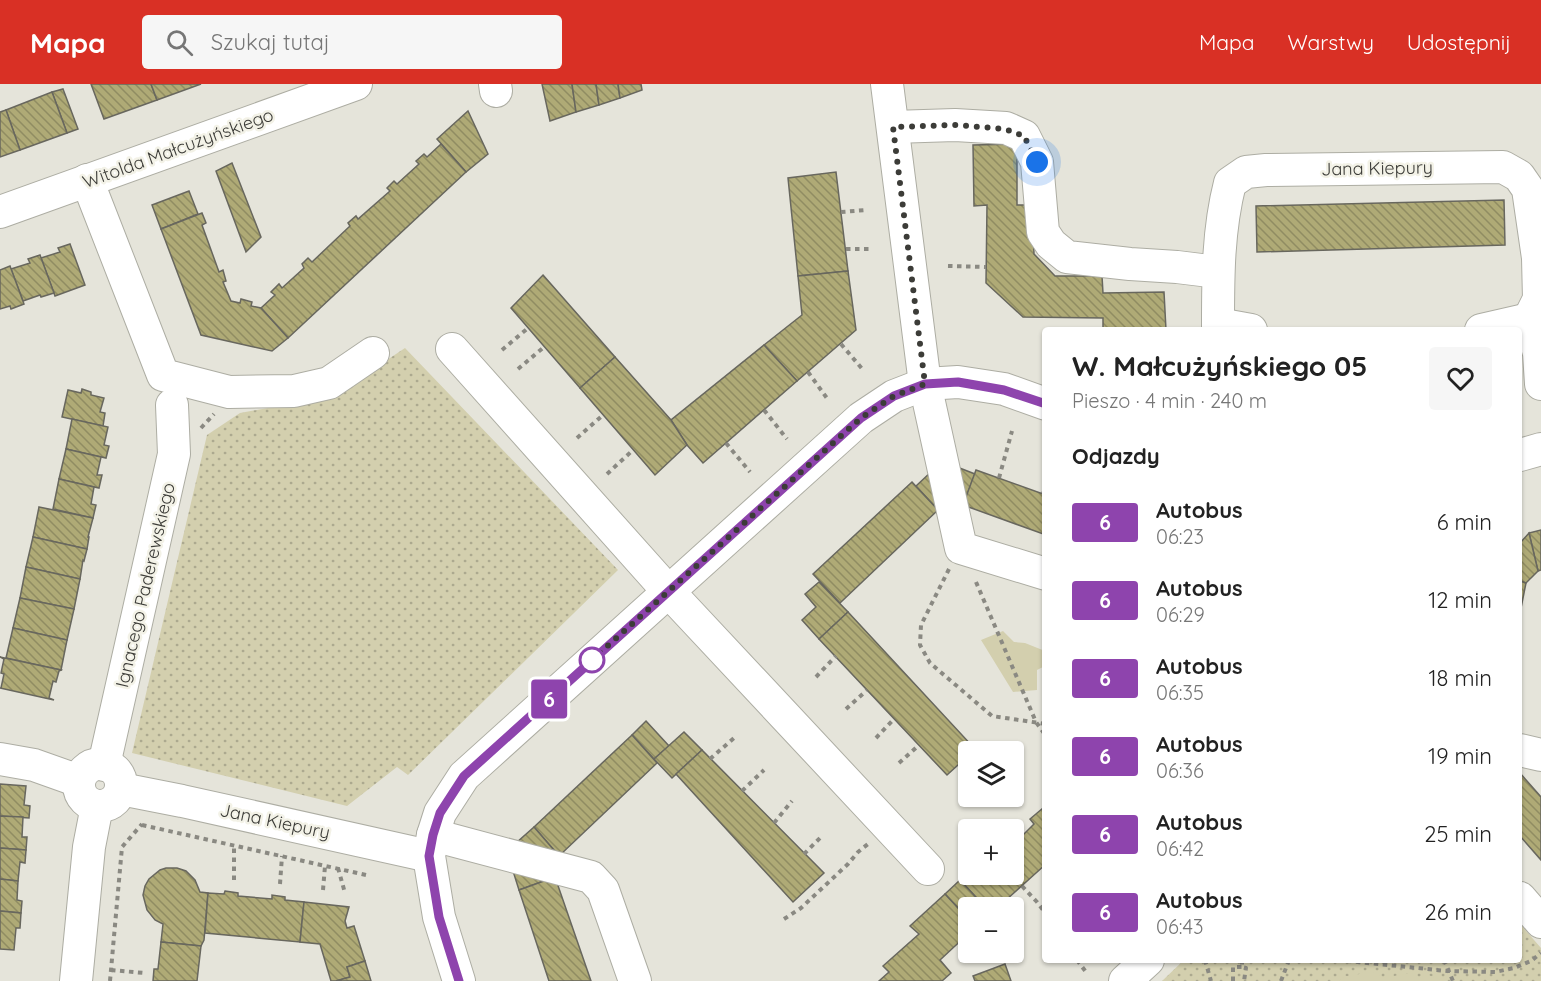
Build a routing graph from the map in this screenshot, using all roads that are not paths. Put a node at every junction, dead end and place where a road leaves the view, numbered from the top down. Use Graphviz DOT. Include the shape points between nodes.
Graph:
graph roads {
  1 [pos="356,84"];
  2 [pos="887,84"];
  3 [pos="893,127"];
  4 [pos="87,180"];
  5 [pos="0,212"];
  6 [pos="1218,272"];
  7 [pos="1537,306"];
  8 [pos="1218,327"];
  9 [pos="1488,327"];
  10 [pos="452,349"];
  11 [pos="373,353"];
  12 [pos="925,384"];
  13 [pos="1541,384"];
  14 [pos="1042,403"];
  15 [pos="172,405"];
  16 [pos="1541,449"];
  17 [pos="1522,454"];
  18 [pos="1042,573"];
  19 [pos="668,591"];
  20 [pos="1522,750"];
  21 [pos="1541,755"];
  22 [pos="0,759"];
  23 [pos="110,787"];
  24 [pos="431,845"];
  25 [pos="928,869"];
  26 [pos="1522,900"];
  27 [pos="1541,922"];
  28 [pos="1145,963"];
  29 [pos="76,981"];
  30 [pos="459,981"];
  31 [pos="635,981"];
  32 [pos="1125,981"];
  1 -- 4 [label="street, Witolda Małcużyńskiego"];
  2 -- 3 [label="street"];
  3 -- 6 [label="street" via="975,126 1005,129 1024,136 1037,162 1043,232 1067,257"];
  3 -- 12 [label="street"];
  4 -- 5 [label="street, Witolda Małcużyńskiego"];
  4 -- 11 [label="street" via="163,375 229,392 294,391 329,383"];
  6 -- 7 [label="street, Jana Kiepury" via="1223,209 1230,183 1246,172 1503,167 1519,176 1528,189 1538,258"];
  6 -- 8 [label="street, Jana Kiepury"];
  7 -- 9 [label="street"];
  7 -- 13 [label="street, Jana Kiepury"];
  10 -- 19 [label="street"];
  12 -- 14 [label="street" via="958,382 1004,390"];
  12 -- 18 [label="street" via="961,548"];
  12 -- 19 [label="street" via="894,396 861,418"];
  15 -- 23 [label="street, Ignacego Paderewskiego" via="174,454"];
  16 -- 17 [label="street"];
  19 -- 24 [label="street" via="464,776 440,813"];
  19 -- 25 [label="street"];
  20 -- 21 [label="street"];
  22 -- 23 [label="street, Jana Kiepury"];
  23 -- 24 [label="street, Jana Kiepury"];
  23 -- 29 [label="street, Ignacego Paderewskiego" via="90,847"];
  24 -- 30 [label="street" via="439,917"];
  24 -- 31 [label="street, Jana Kiepury" via="591,877 603,890"];
  26 -- 27 [label="street"];
  28 -- 32 [label="street"];
}
